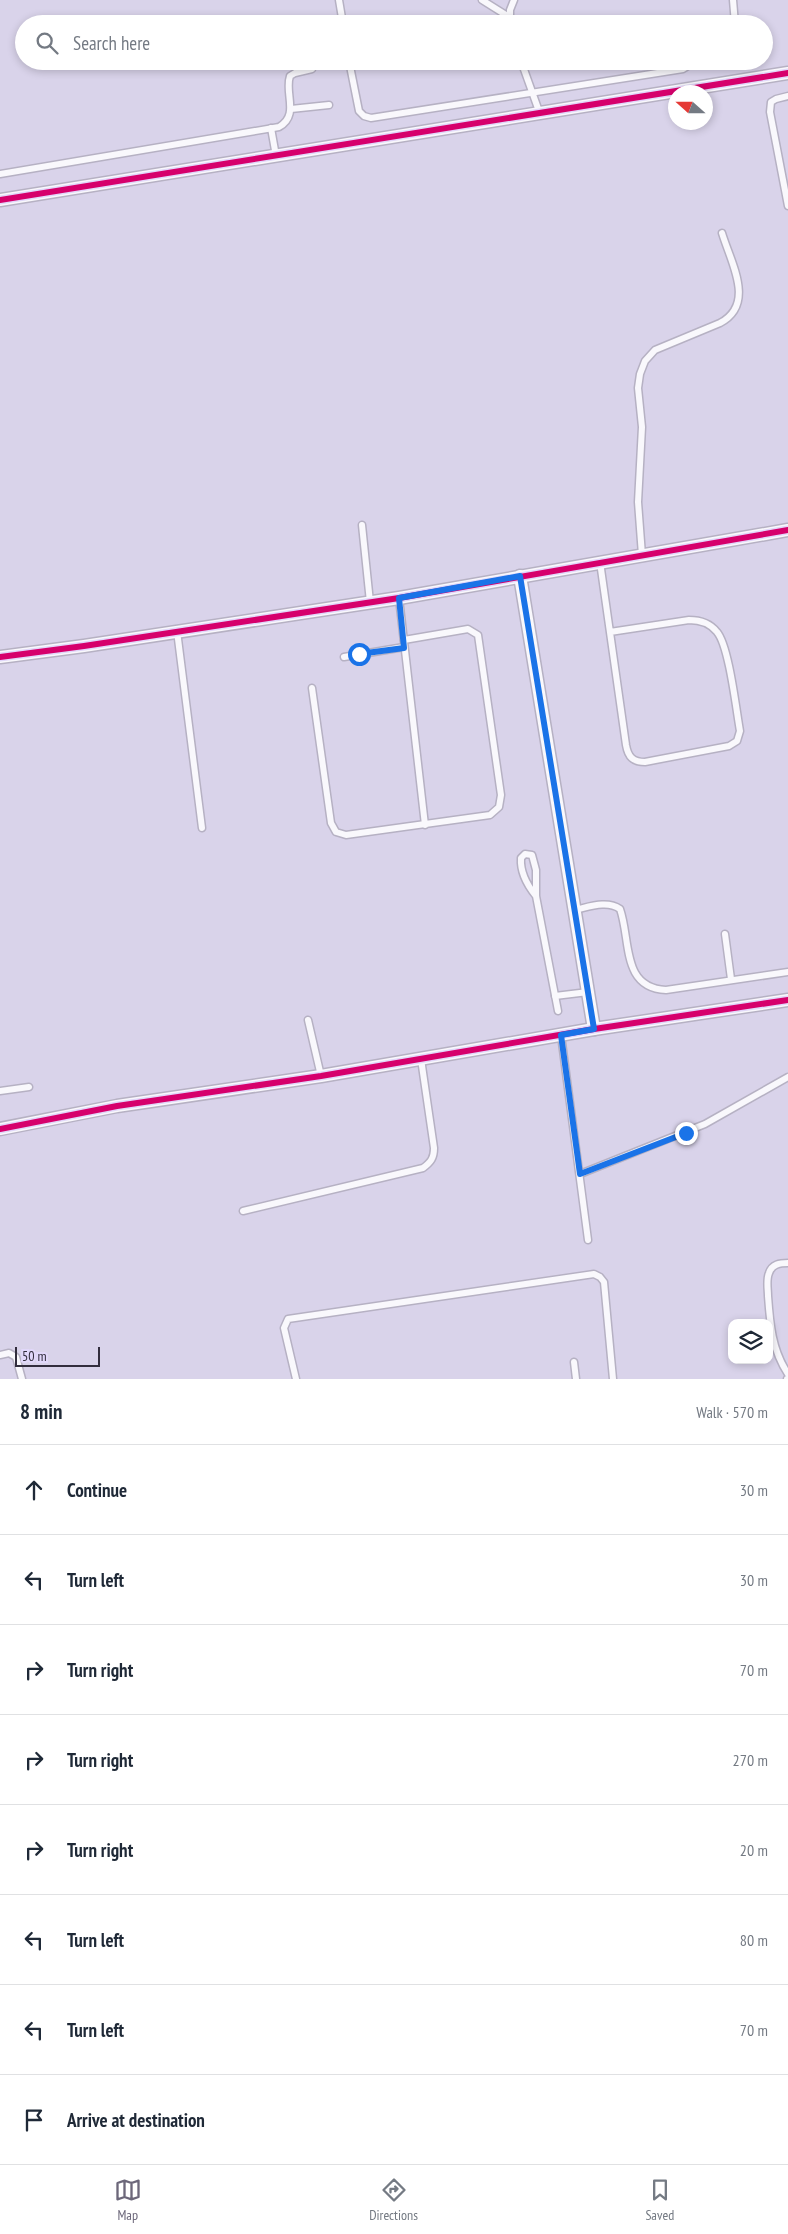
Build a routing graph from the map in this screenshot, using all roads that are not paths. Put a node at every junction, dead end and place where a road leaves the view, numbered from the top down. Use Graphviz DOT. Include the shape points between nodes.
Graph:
graph roads {
  1 [pos="339,0"];
  2 [pos="482,0"];
  3 [pos="514,0"];
  4 [pos="733,0"];
  5 [pos="342,15"];
  6 [pos="501,15"];
  7 [pos="510,15"];
  8 [pos="734,15"];
  9 [pos="306,70"];
  10 [pos="351,70"];
  11 [pos="524,70"];
  12 [pos="676,70"];
  13 [pos="788,74"];
  14 [pos="532,92"];
  15 [pos="788,96"];
  16 [pos="329,105"];
  17 [pos="291,110"];
  18 [pos="540,114"];
  19 [pos="271,128"];
  20 [pos="276,156"];
  21 [pos="0,174"];
  22 [pos="0,200"];
  23 [pos="788,206"];
  24 [pos="722,233"];
  25 [pos="362,525"];
  26 [pos="788,530"];
  27 [pos="642,555"];
  28 [pos="600,562"];
  29 [pos="520,576"];
  30 [pos="399,598"];
  31 [pos="370,602"];
  32 [pos="177,631"];
  33 [pos="610,632"];
  34 [pos="404,644"];
  35 [pos="344,656"];
  36 [pos="0,657"];
  37 [pos="312,688"];
  38 [pos="425,825"];
  39 [pos="202,828"];
  40 [pos="536,896"];
  41 [pos="574,910"];
  42 [pos="725,934"];
  43 [pos="788,972"];
  44 [pos="731,979"];
  45 [pos="588,992"];
  46 [pos="555,996"];
  47 [pos="788,1000"];
  48 [pos="558,1011"];
  49 [pos="308,1020"];
  50 [pos="594,1029"];
  51 [pos="561,1035"];
  52 [pos="421,1059"];
  53 [pos="321,1076"];
  54 [pos="788,1077"];
  55 [pos="29,1087"];
  56 [pos="0,1092"];
  57 [pos="0,1128"];
  58 [pos="580,1174"];
  59 [pos="243,1211"];
  60 [pos="588,1240"];
  61 [pos="788,1263"];
  62 [pos="0,1354"];
  63 [pos="574,1362"];
  64 [pos="788,1374"];
  65 [pos="22,1379"];
  66 [pos="296,1379"];
  67 [pos="576,1379"];
  68 [pos="614,1379"];
  1 -- 5 [label="lane"];
  2 -- 6 [label="lane"];
  3 -- 7 [label="lane"];
  4 -- 8 [label="lane"];
  9 -- 17 [label="lane" via="290,76"];
  10 -- 14 [label="lane" via="358,111 371,118"];
  11 -- 14 [label="lane"];
  12 -- 14 [label="lane"];
  13 -- 18 [label="street"];
  14 -- 18 [label="lane"];
  15 -- 23 [label="lane" via="776,99 770,107"];
  16 -- 17 [label="lane"];
  17 -- 19 [label="lane" via="284,124"];
  18 -- 20 [label="street"];
  19 -- 20 [label="lane"];
  19 -- 21 [label="lane"];
  20 -- 22 [label="street"];
  24 -- 27 [label="lane" via="740,292 735,311 720,323 655,350 645,361 640,374 638,388 642,427 638,502"];
  25 -- 31 [label="lane"];
  26 -- 27 [label="street"];
  27 -- 28 [label="street"];
  28 -- 29 [label="street"];
  28 -- 33 [label="lane"];
  29 -- 30 [label="street"];
  29 -- 41 [label="street"];
  30 -- 31 [label="street"];
  30 -- 34 [label="lane"];
  31 -- 32 [label="street"];
  32 -- 36 [label="street"];
  32 -- 39 [label="lane"];
  33 -- 33 [label="lane" via="626,746 631,758 645,762 728,746 737,741 740,731 724,647 712,627 689,620"];
  34 -- 35 [label="lane"];
  34 -- 38 [label="lane"];
  34 -- 38 [label="lane" via="468,629 478,635 502,795 499,807 490,815"];
  37 -- 38 [label="lane" via="336,832 346,835"];
  40 -- 40 [label="lane" via="521,870 521,858 529,853 534,858"];
  40 -- 46 [label="lane"];
  41 -- 44 [label="lane" via="606,904 620,910 636,976 654,989 666,990"];
  41 -- 45 [label="street"];
  42 -- 44 [label="lane"];
  43 -- 44 [label="lane"];
  45 -- 46 [label="lane"];
  45 -- 50 [label="street"];
  46 -- 48 [label="lane"];
  47 -- 50 [label="street"];
  49 -- 53 [label="lane"];
  50 -- 51 [label="street"];
  51 -- 52 [label="street"];
  51 -- 58 [label="lane"];
  52 -- 53 [label="street"];
  52 -- 59 [label="lane" via="434,1148 430,1163 423,1168"];
  53 -- 57 [label="street" via="117,1106"];
  54 -- 58 [label="lane" via="705,1124"];
  55 -- 56 [label="lane"];
  58 -- 60 [label="lane"];
  61 -- 64 [label="lane" via="773,1267 767,1279 773,1342"];
  62 -- 65 [label="lane" via="9,1353 16,1357"];
  63 -- 67 [label="lane"];
  66 -- 68 [label="lane" via="284,1328 288,1319 594,1274 604,1282"];
}
